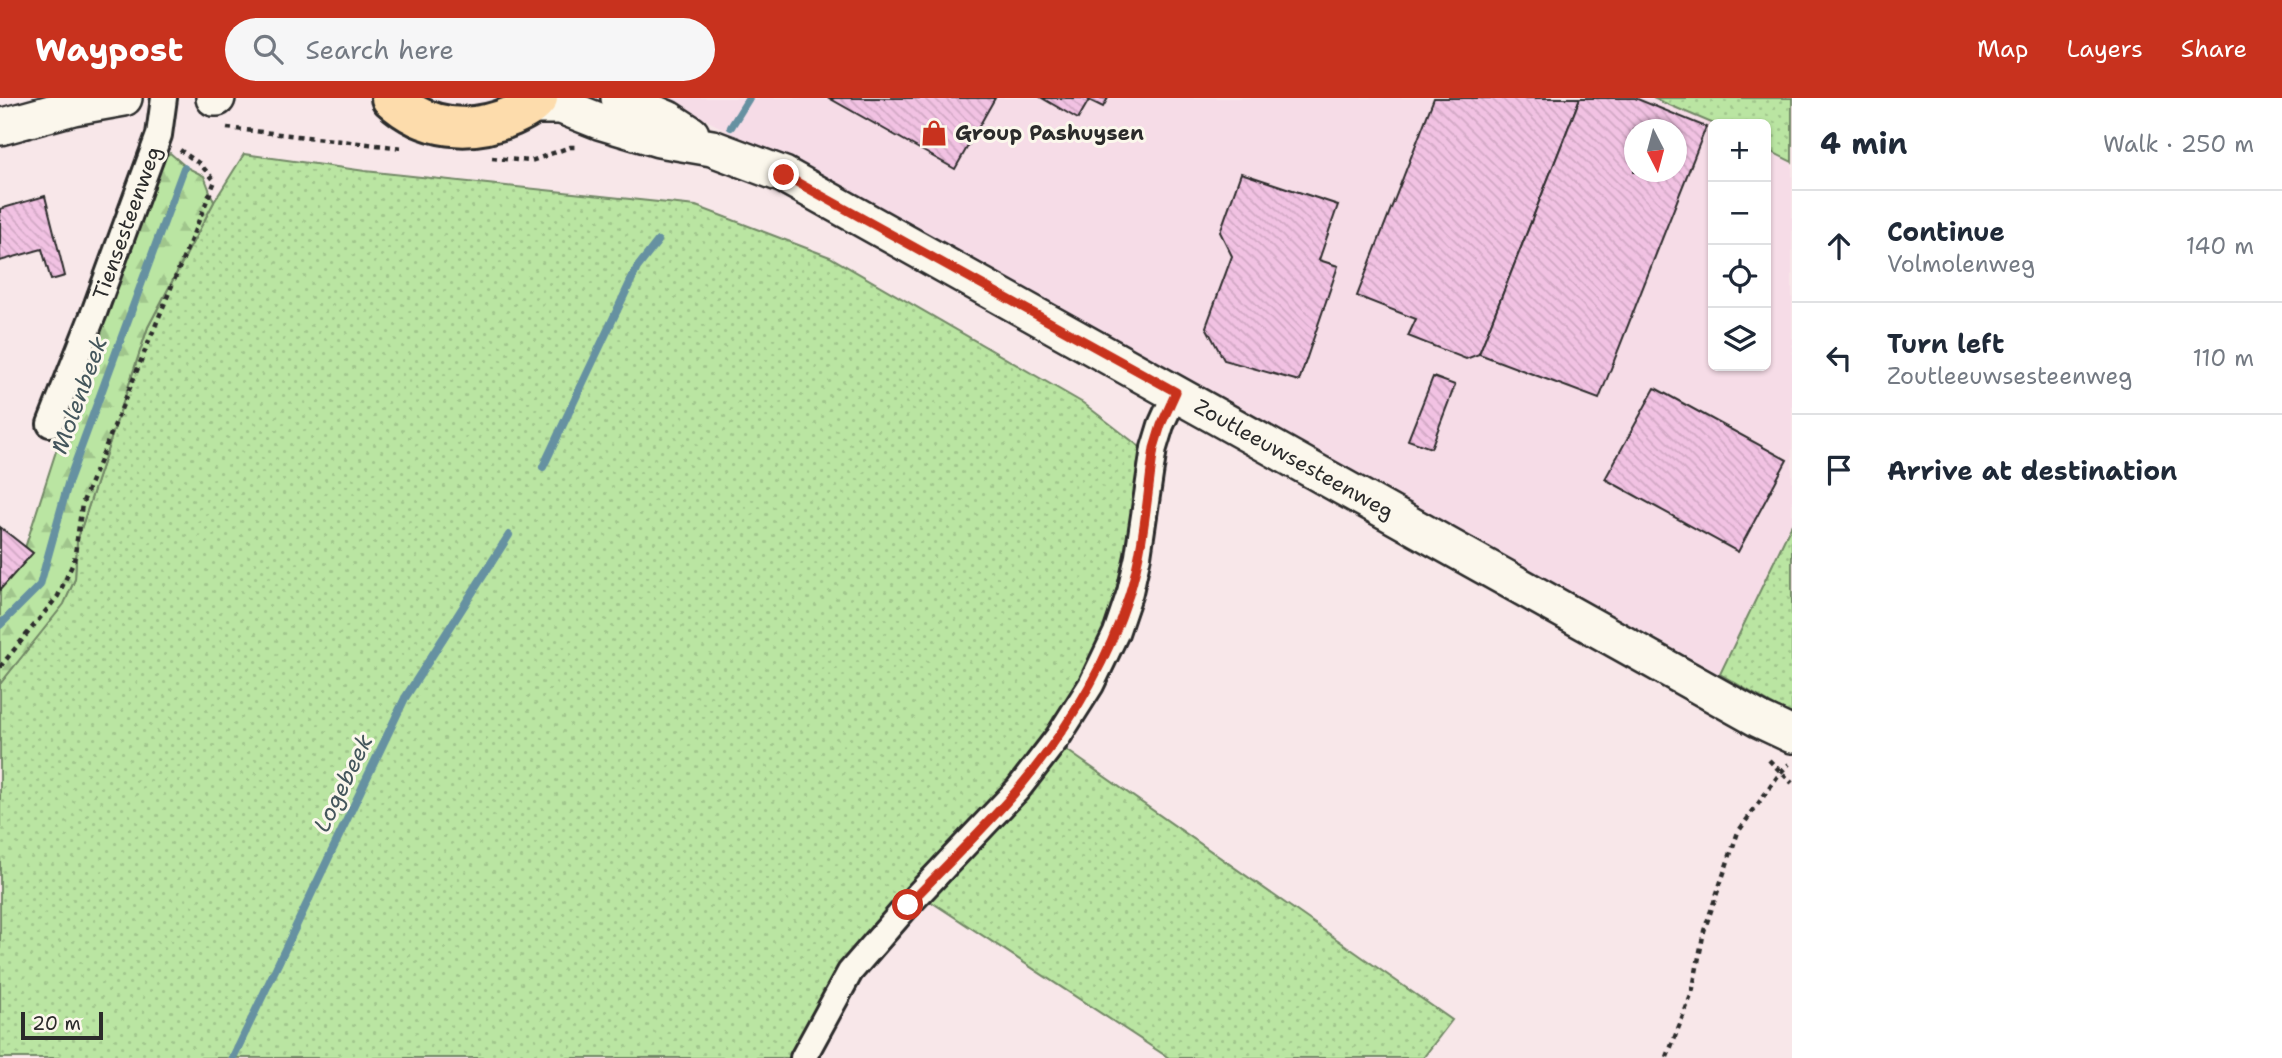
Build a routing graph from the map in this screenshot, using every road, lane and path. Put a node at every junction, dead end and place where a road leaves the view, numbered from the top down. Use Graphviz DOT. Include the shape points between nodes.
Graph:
graph roads {
  1 [pos="14,98"];
  2 [pos="124,98"];
  3 [pos="164,98"];
  4 [pos="391,98"];
  5 [pos="620,98"];
  6 [pos="0,102"];
  7 [pos="535,102"];
  8 [pos="0,127"];
  9 [pos="159,135"];
  10 [pos="712,148"];
  11 [pos="1176,392"];
  12 [pos="50,424"];
  13 [pos="0,667"];
  14 [pos="1760,720"];
  15 [pos="1792,734"];
  16 [pos="1792,748"];
  17 [pos="1792,761"];
  18 [pos="1667,1057"];
  19 [pos="803,1058"];
  1 -- 6 [label="street"];
  2 -- 8 [label="street"];
  3 -- 9 [label="street, Tiensesteenweg"];
  4 -- 7 [label="main road" via="430,123 465,128 501,121"];
  5 -- 10 [label="street, Zoutleeuwsesteenweg" via="668,119"];
  7 -- 10 [label="street, Zoutleeuwsesteenweg" via="561,106 659,139"];
  9 -- 12 [label="street, Tiensesteenweg"];
  9 -- 13 [label="path" via="200,164 215,181 82,504 74,561 58,596"];
  10 -- 11 [label="street, Zoutleeuwsesteenweg" via="784,175"];
  11 -- 14 [label="street, Zoutleeuwsesteenweg"];
  11 -- 19 [label="street" via="1154,448 1130,592 1091,685 1018,789 850,972"];
  14 -- 15 [label="street, Zoutleeuwsesteenweg"];
  14 -- 16 [label="street, Zoutleeuwsesteenweg"];
  17 -- 18 [label="path" via="1738,832 1704,932 1692,993"];
}
